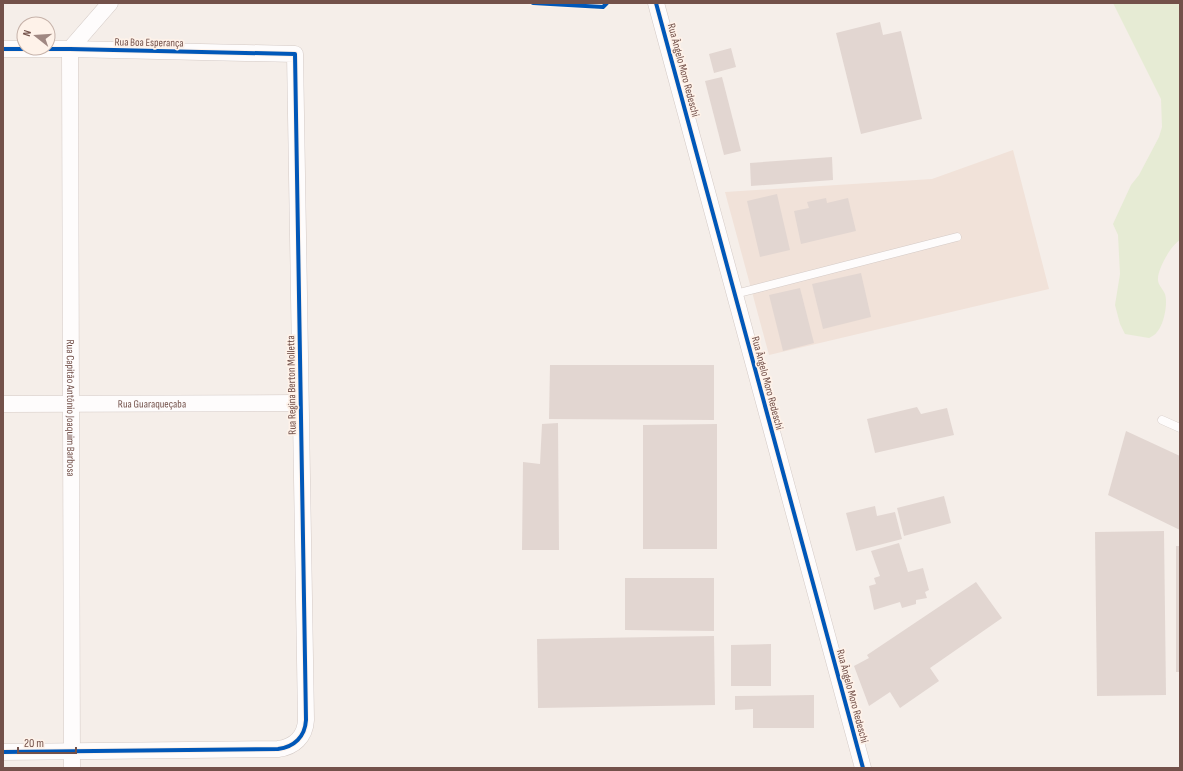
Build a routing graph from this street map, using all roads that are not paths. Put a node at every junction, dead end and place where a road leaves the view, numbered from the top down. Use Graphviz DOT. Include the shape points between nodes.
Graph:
graph roads {
  1 [pos="110,3"];
  2 [pos="656,3"];
  3 [pos="3,49"];
  4 [pos="70,49"];
  5 [pos="295,54"];
  6 [pos="957,237"];
  7 [pos="735,294"];
  8 [pos="300,403"];
  9 [pos="3,404"];
  10 [pos="71,404"];
  11 [pos="1162,420"];
  12 [pos="1180,428"];
  13 [pos="72,751"];
  14 [pos="3,752"];
  15 [pos="72,768"];
  16 [pos="863,768"];
  1 -- 4 [label="street"];
  2 -- 7 [label="street, Rua Ângelo Moro Redeschi"];
  3 -- 4 [label="street, Rua Boa Esperança"];
  4 -- 5 [label="street, Rua Boa Esperança"];
  4 -- 10 [label="street, Rua Capitão Antônio Joaquim Barbosa"];
  5 -- 8 [label="street, Rua Regina Berton Molletta"];
  6 -- 7 [label="lane"];
  7 -- 16 [label="street, Rua Ângelo Moro Redeschi"];
  8 -- 10 [label="street, Rua Guaraqueçaba"];
  8 -- 13 [label="street, Rua Regina Berton Molletta" via="305,727 298,740 286,748 278,749"];
  9 -- 10 [label="street, Rua Guaraqueçaba"];
  10 -- 13 [label="street, Rua Capitão Antônio Joaquim Barbosa"];
  11 -- 12 [label="lane"];
  13 -- 14 [label="street, Rua Regina Berton Molletta"];
  13 -- 15 [label="street, Rua Capitão Antônio Joaquim Barbosa"];
}
